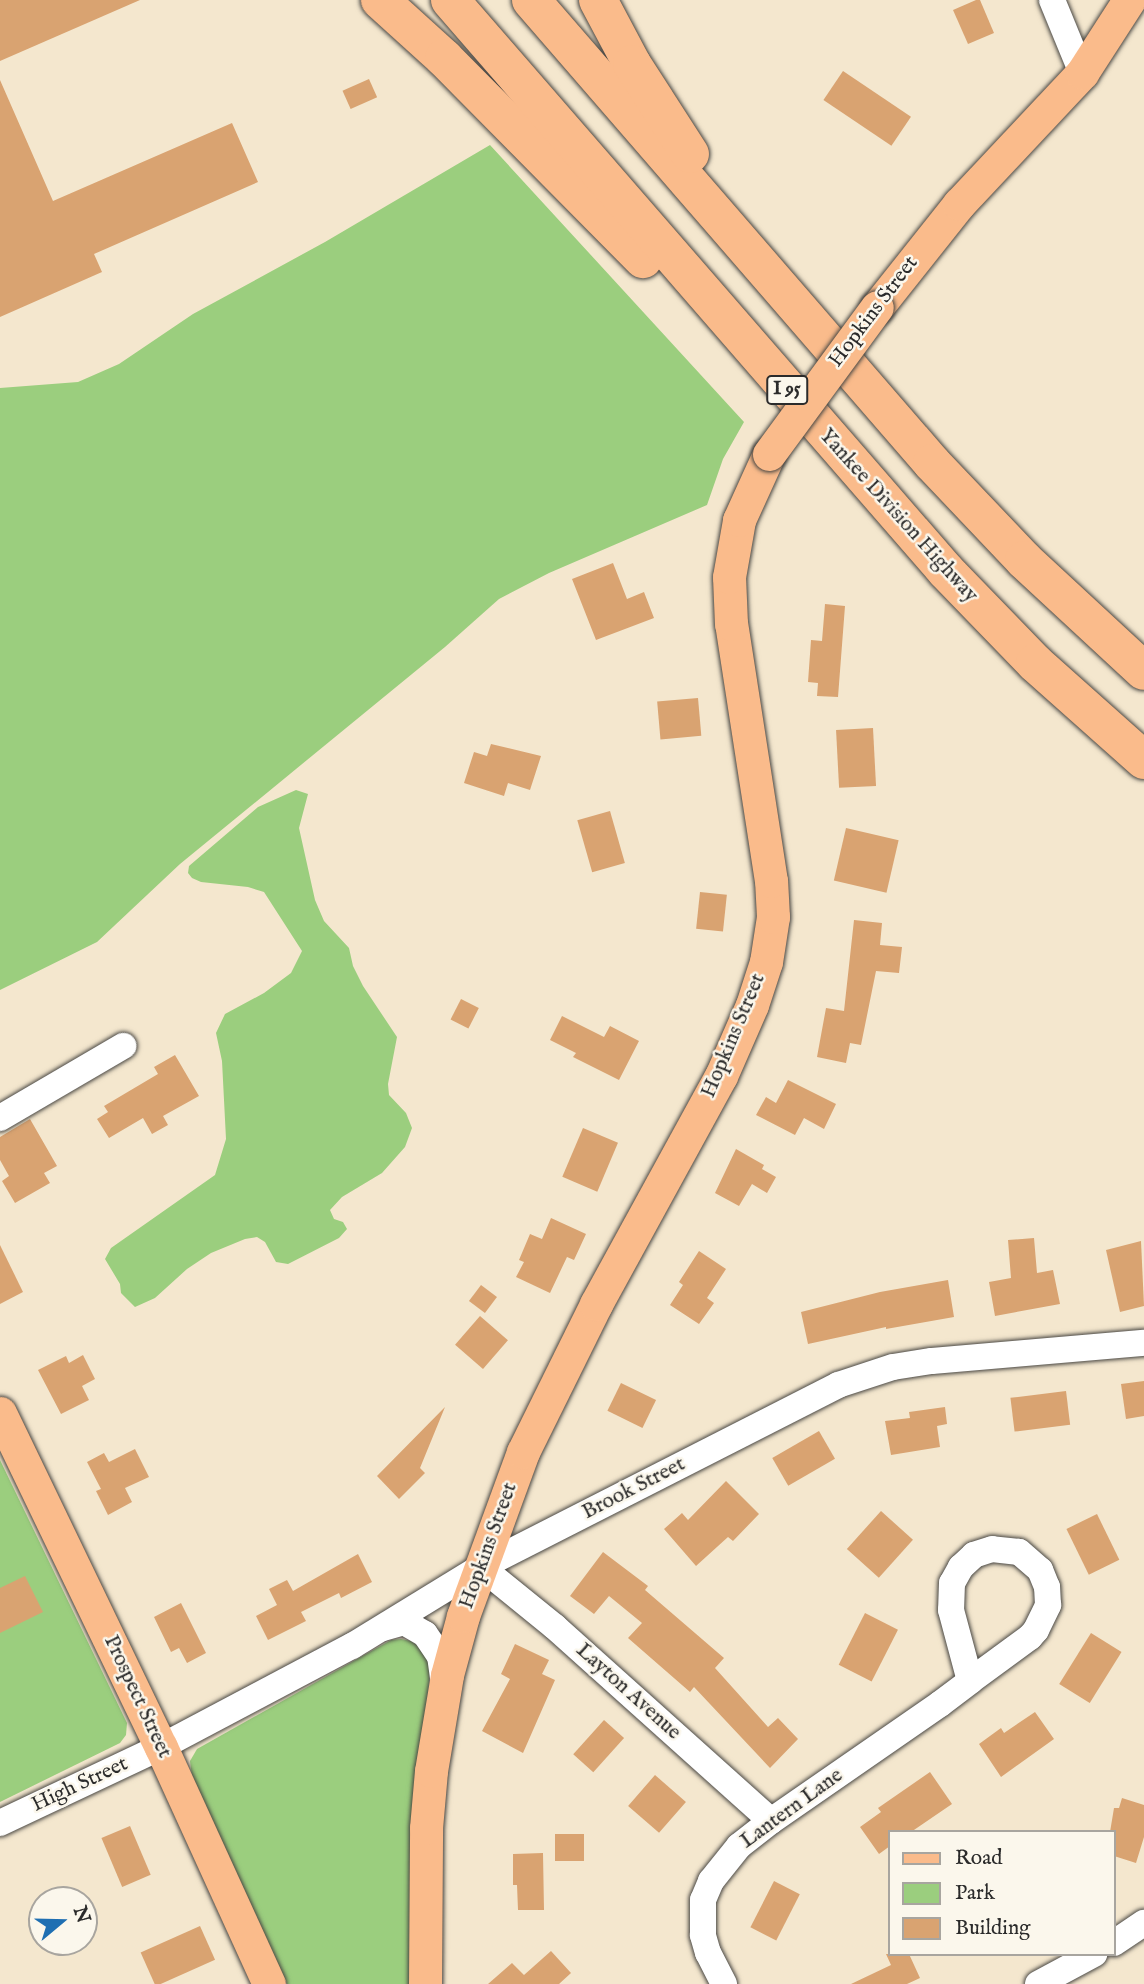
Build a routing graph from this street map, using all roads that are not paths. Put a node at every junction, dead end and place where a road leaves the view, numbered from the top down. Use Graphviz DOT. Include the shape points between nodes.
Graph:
graph roads {
  1 [pos="380,0"];
  2 [pos="450,0"];
  3 [pos="531,0"];
  4 [pos="598,0"];
  5 [pos="1052,0"];
  6 [pos="1129,0"];
  7 [pos="1083,73"];
  8 [pos="903,430"];
  9 [pos="876,493"];
  10 [pos="1144,671"];
  11 [pos="1144,760"];
  12 [pos="123,1046"];
  13 [pos="0,1118"];
  14 [pos="1144,1343"];
  15 [pos="0,1413"];
  16 [pos="481,1567"];
  17 [pos="379,1630"];
  18 [pos="970,1681"];
  19 [pos="444,1690"];
  20 [pos="161,1747"];
  21 [pos="771,1821"];
  22 [pos="0,1823"];
  23 [pos="1144,1923"];
  24 [pos="1116,1942"];
  25 [pos="1090,1956"];
  26 [pos="269,1984"];
  27 [pos="425,1984"];
  28 [pos="724,1984"];
  29 [pos="1038,1984"];
  1 -- 9 [label="highway" via="444,58"];
  2 -- 9 [label="highway, Yankee Division Highway / I 95"];
  3 -- 8 [label="highway"];
  4 -- 8 [label="highway" via="683,144"];
  5 -- 7 [label="street"];
  6 -- 7 [label="main road, Hopkins Street"];
  7 -- 16 [label="main road, Hopkins Street, bridge" via="959,204 877,307 769,454 739,520 729,577 731,624 771,881 773,917 766,962 721,1076 596,1304 523,1452"];
  8 -- 10 [label="highway" via="1024,560"];
  9 -- 11 [label="highway, Yankee Division Highway / I 95" via="989,617"];
  12 -- 13 [label="street"];
  14 -- 16 [label="street, Brook Street" via="932,1361 865,1375"];
  15 -- 20 [label="main road, Prospect Street"];
  16 -- 17 [label="street, Brook Street"];
  16 -- 19 [label="main road, Hopkins Street"];
  16 -- 21 [label="street, Layton Avenue" via="555,1627"];
  17 -- 19 [label="street" via="404,1622 425,1634 440,1656"];
  17 -- 20 [label="street, Brook Street"];
  18 -- 18 [label="street, Lantern Lane" via="1030,1637 1045,1614 1044,1578 1019,1552 992,1549 974,1555 952,1583 951,1610"];
  18 -- 21 [label="street, Lantern Lane"];
  19 -- 27 [label="main road, Hopkins Street" via="426,1828"];
  20 -- 22 [label="street, High Street"];
  20 -- 26 [label="main road, Prospect Street"];
  21 -- 28 [label="street, Lantern Lane" via="732,1855 711,1881 703,1900 705,1944"];
  23 -- 24 [label="street"];
  25 -- 29 [label="street"];
}
